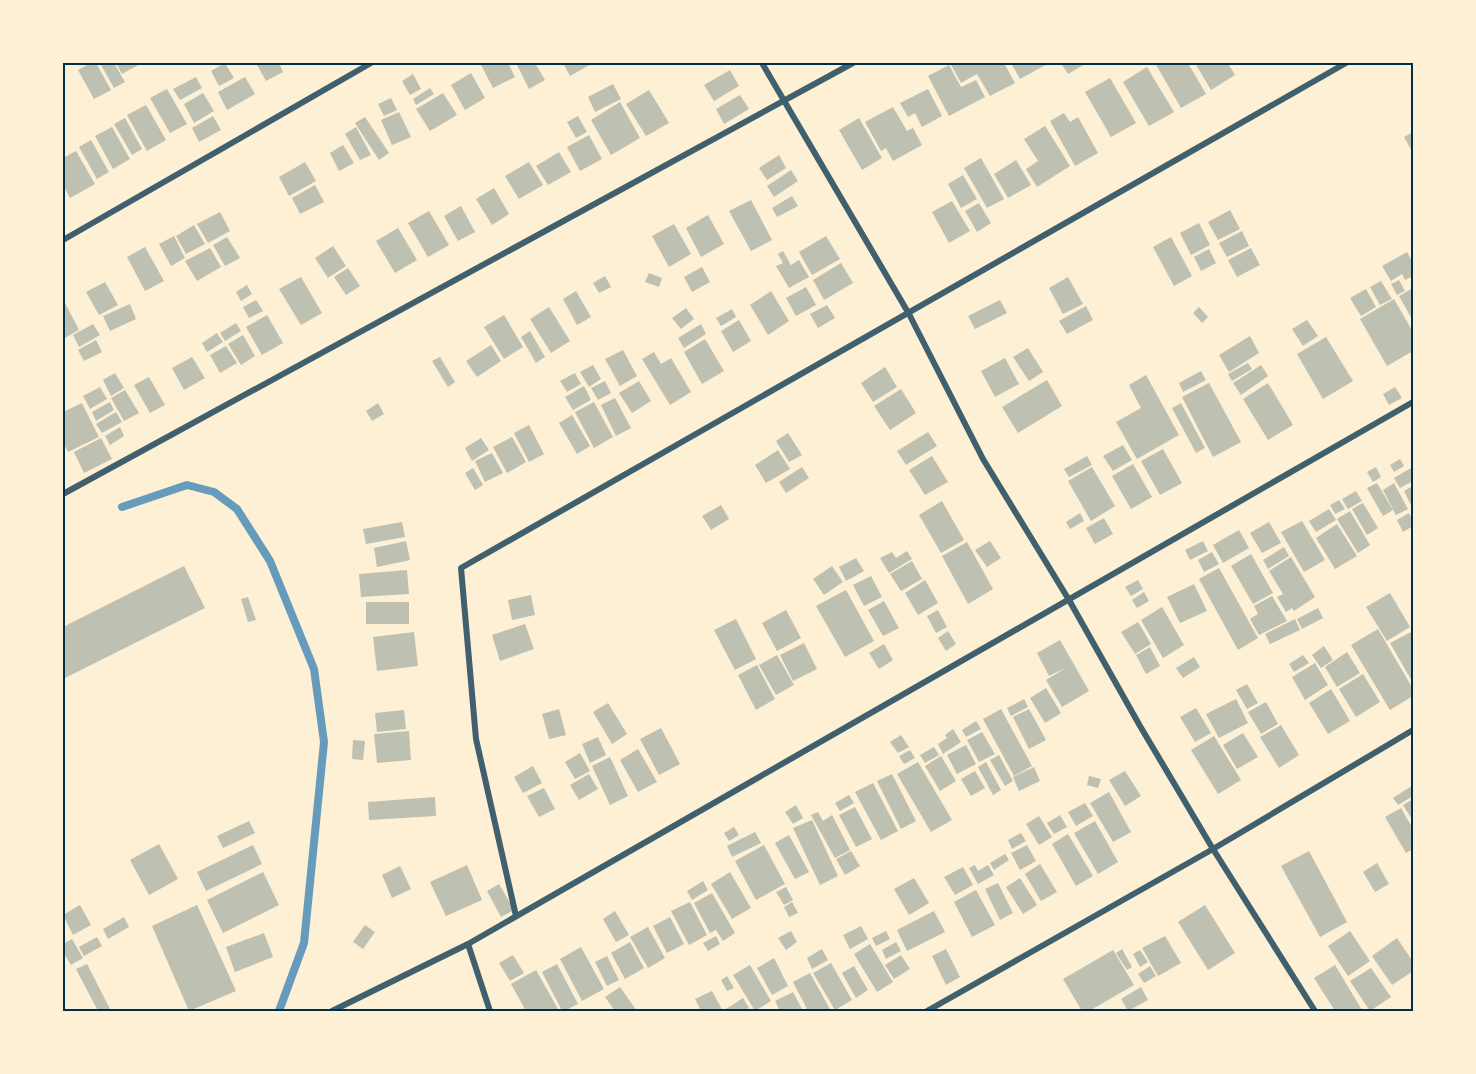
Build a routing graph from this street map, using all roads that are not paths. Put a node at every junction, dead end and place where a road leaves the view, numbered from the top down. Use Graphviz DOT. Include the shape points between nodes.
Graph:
graph roads {
  1 [pos="371,63"];
  2 [pos="762,63"];
  3 [pos="853,63"];
  4 [pos="1346,63"];
  5 [pos="785,101"];
  6 [pos="63,240"];
  7 [pos="909,314"];
  8 [pos="1413,402"];
  9 [pos="63,494"];
  10 [pos="1069,600"];
  11 [pos="1413,730"];
  12 [pos="1213,849"];
  13 [pos="516,916"];
  14 [pos="468,944"];
  15 [pos="332,1011"];
  16 [pos="490,1011"];
  17 [pos="927,1011"];
  18 [pos="1315,1011"];
  1 -- 6 [label="street"];
  2 -- 5 [label="street"];
  3 -- 5 [label="street"];
  4 -- 7 [label="street"];
  5 -- 7 [label="street"];
  5 -- 9 [label="street"];
  7 -- 10 [label="street" via="983,459"];
  7 -- 13 [label="street" via="461,568 476,739"];
  8 -- 10 [label="street"];
  10 -- 12 [label="street"];
  10 -- 13 [label="street"];
  11 -- 12 [label="street"];
  12 -- 17 [label="street"];
  12 -- 18 [label="street"];
  13 -- 14 [label="street"];
  14 -- 15 [label="street"];
  14 -- 16 [label="street"];
}
